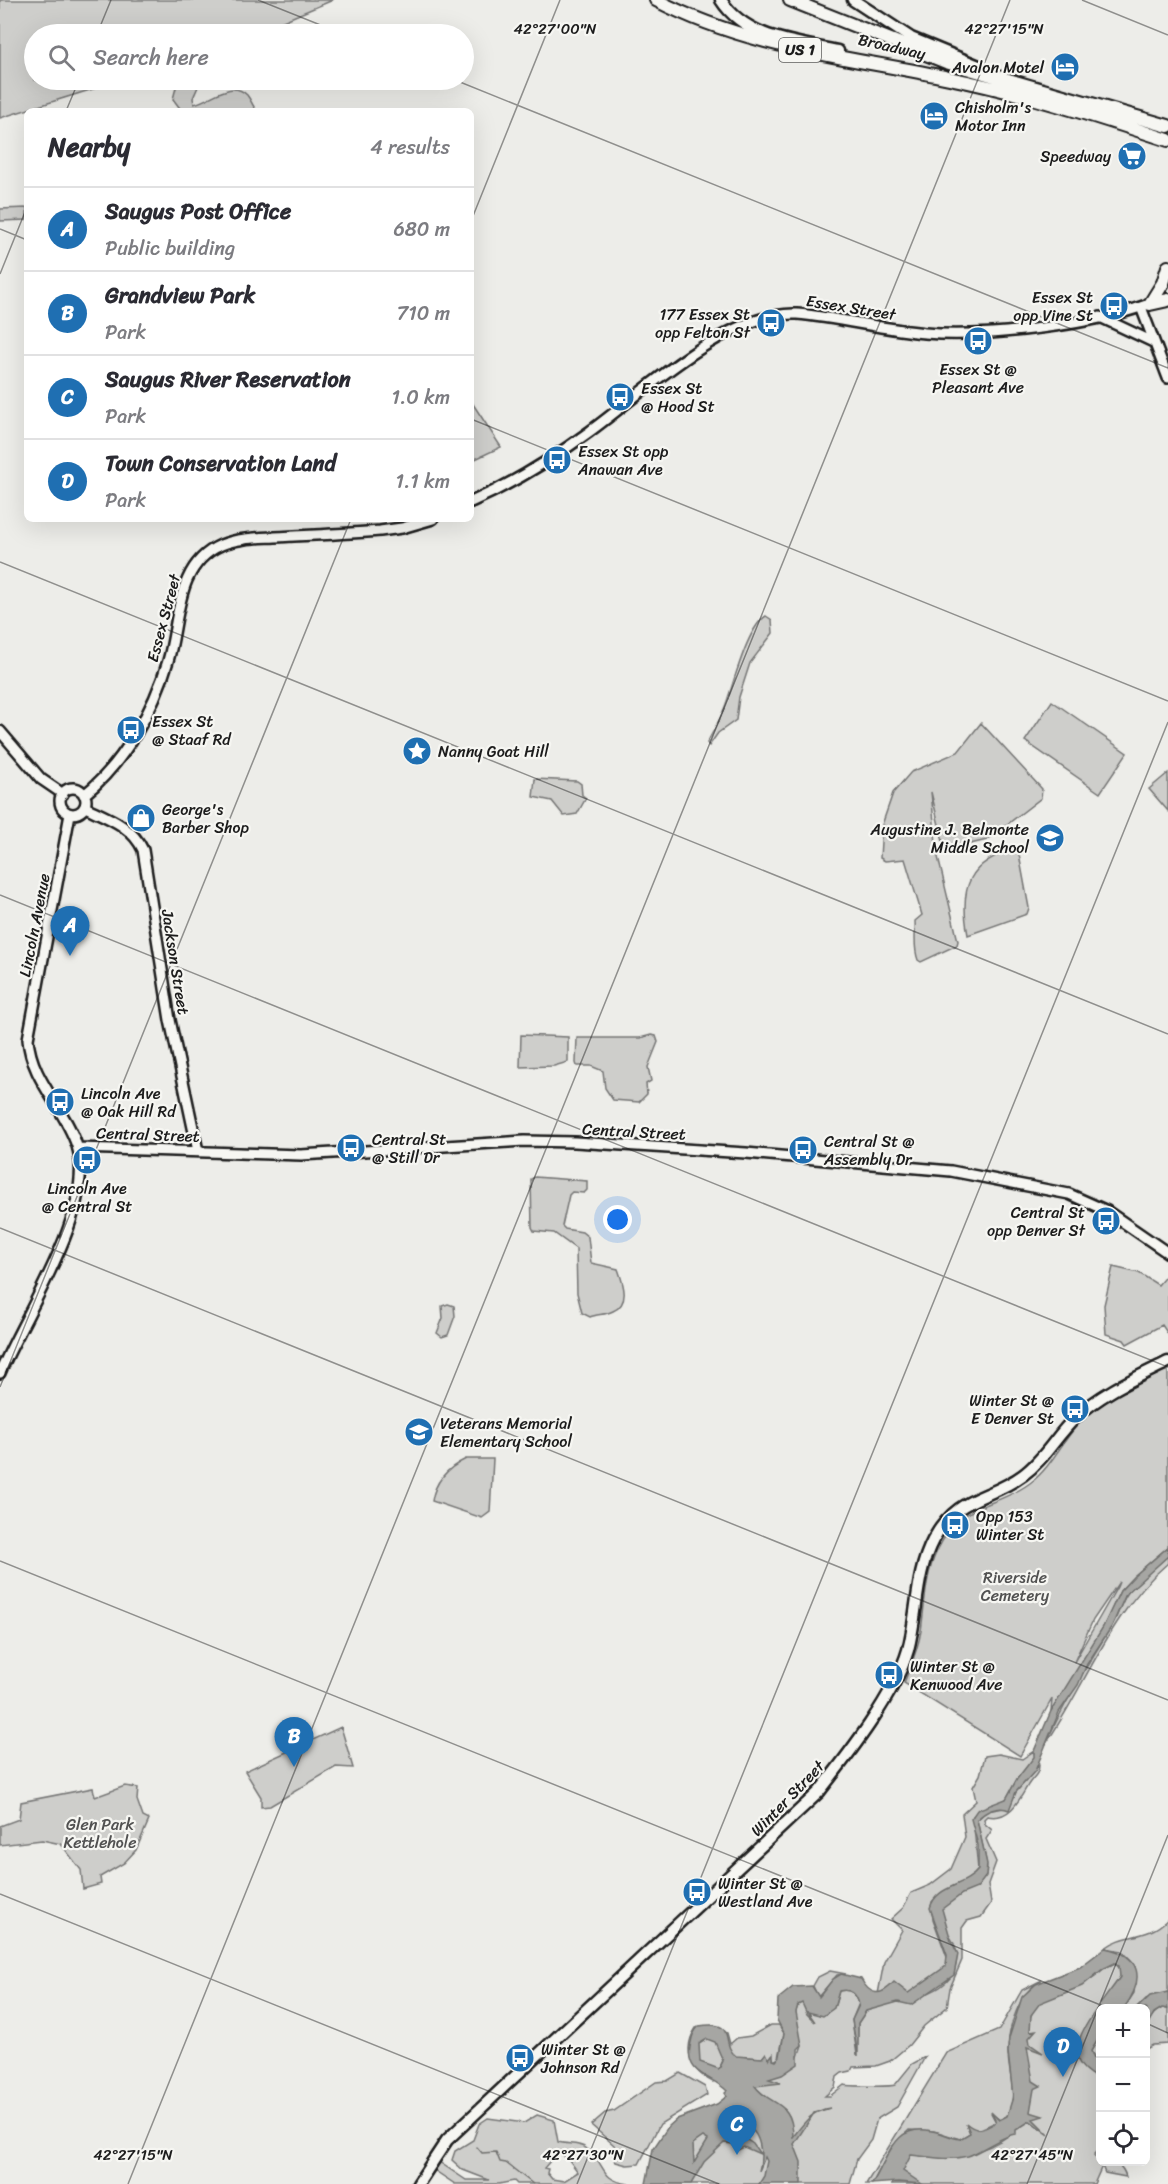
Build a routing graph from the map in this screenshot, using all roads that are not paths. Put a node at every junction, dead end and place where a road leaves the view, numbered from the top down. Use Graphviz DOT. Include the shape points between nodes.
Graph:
graph roads {
  1 [pos="656,0"];
  2 [pos="721,0"];
  3 [pos="790,0"];
  4 [pos="853,0"];
  5 [pos="951,78"];
  6 [pos="1067,97"];
  7 [pos="1168,126"];
  8 [pos="1153,135"];
  9 [pos="1168,140"];
  10 [pos="1168,145"];
  11 [pos="1168,267"];
  12 [pos="1168,295"];
  13 [pos="1168,300"];
  14 [pos="1146,305"];
  15 [pos="1100,317"];
  16 [pos="1154,342"];
  17 [pos="1168,378"];
  18 [pos="474,501"];
  19 [pos="422,522"];
  20 [pos="0,731"];
  21 [pos="63,794"];
  22 [pos="84,795"];
  23 [pos="85,807"];
  24 [pos="70,814"];
  25 [pos="78,1148"];
  26 [pos="198,1151"];
  27 [pos="1168,1253"];
  28 [pos="1168,1362"];
  29 [pos="0,1372"];
  30 [pos="418,2184"];
  1 -- 5 [label="highway, US 1" via="714,27 762,42"];
  2 -- 5 [label="main road, Broadway" via="740,21 764,34"];
  3 -- 6 [label="highway, US 1" via="946,62"];
  4 -- 6 [label="main road, Broadway" via="922,43"];
  5 -- 8 [label="highway, Broadway / US 1"];
  6 -- 7 [label="highway, Broadway / US 1"];
  8 -- 9 [label="highway, Broadway / US 1"];
  8 -- 10 [label="highway"];
  11 -- 14 [label="highway" via="1163,283"];
  12 -- 14 [label="main road, Essex Street"];
  13 -- 14 [label="highway"];
  14 -- 15 [label="main road, Essex Street"];
  14 -- 16 [label="main road"];
  15 -- 16 [label="main road"];
  15 -- 18 [label="main road, Essex Street" via="992,332 943,334 804,315 777,315 702,347 536,470"];
  16 -- 17 [label="main road"];
  19 -- 22 [label="main road, Essex Street" via="392,530 238,540 209,552 194,567 184,586 168,661 151,704 118,760"];
  20 -- 21 [label="main road" via="41,779"];
  21 -- 22 [label="main road" via="76,789"];
  21 -- 24 [label="main road" via="61,804"];
  22 -- 23 [label="main road"];
  23 -- 24 [label="main road"];
  23 -- 26 [label="main road, Jackson Street" via="137,836 143,850 170,1020"];
  24 -- 25 [label="main road, Lincoln Avenue" via="28,1039 29,1058"];
  25 -- 26 [label="main road, Central Street"];
  25 -- 29 [label="main road" via="76,1206 60,1249"];
  26 -- 27 [label="main road, Central Street" via="341,1154 535,1141 735,1152 951,1171 1038,1186 1080,1198 1107,1210"];
  28 -- 30 [label="main road, Winter Street" via="1094,1402 1022,1476 974,1498 952,1514 925,1558 909,1647 897,1676 819,1792 447,2140"];
}
